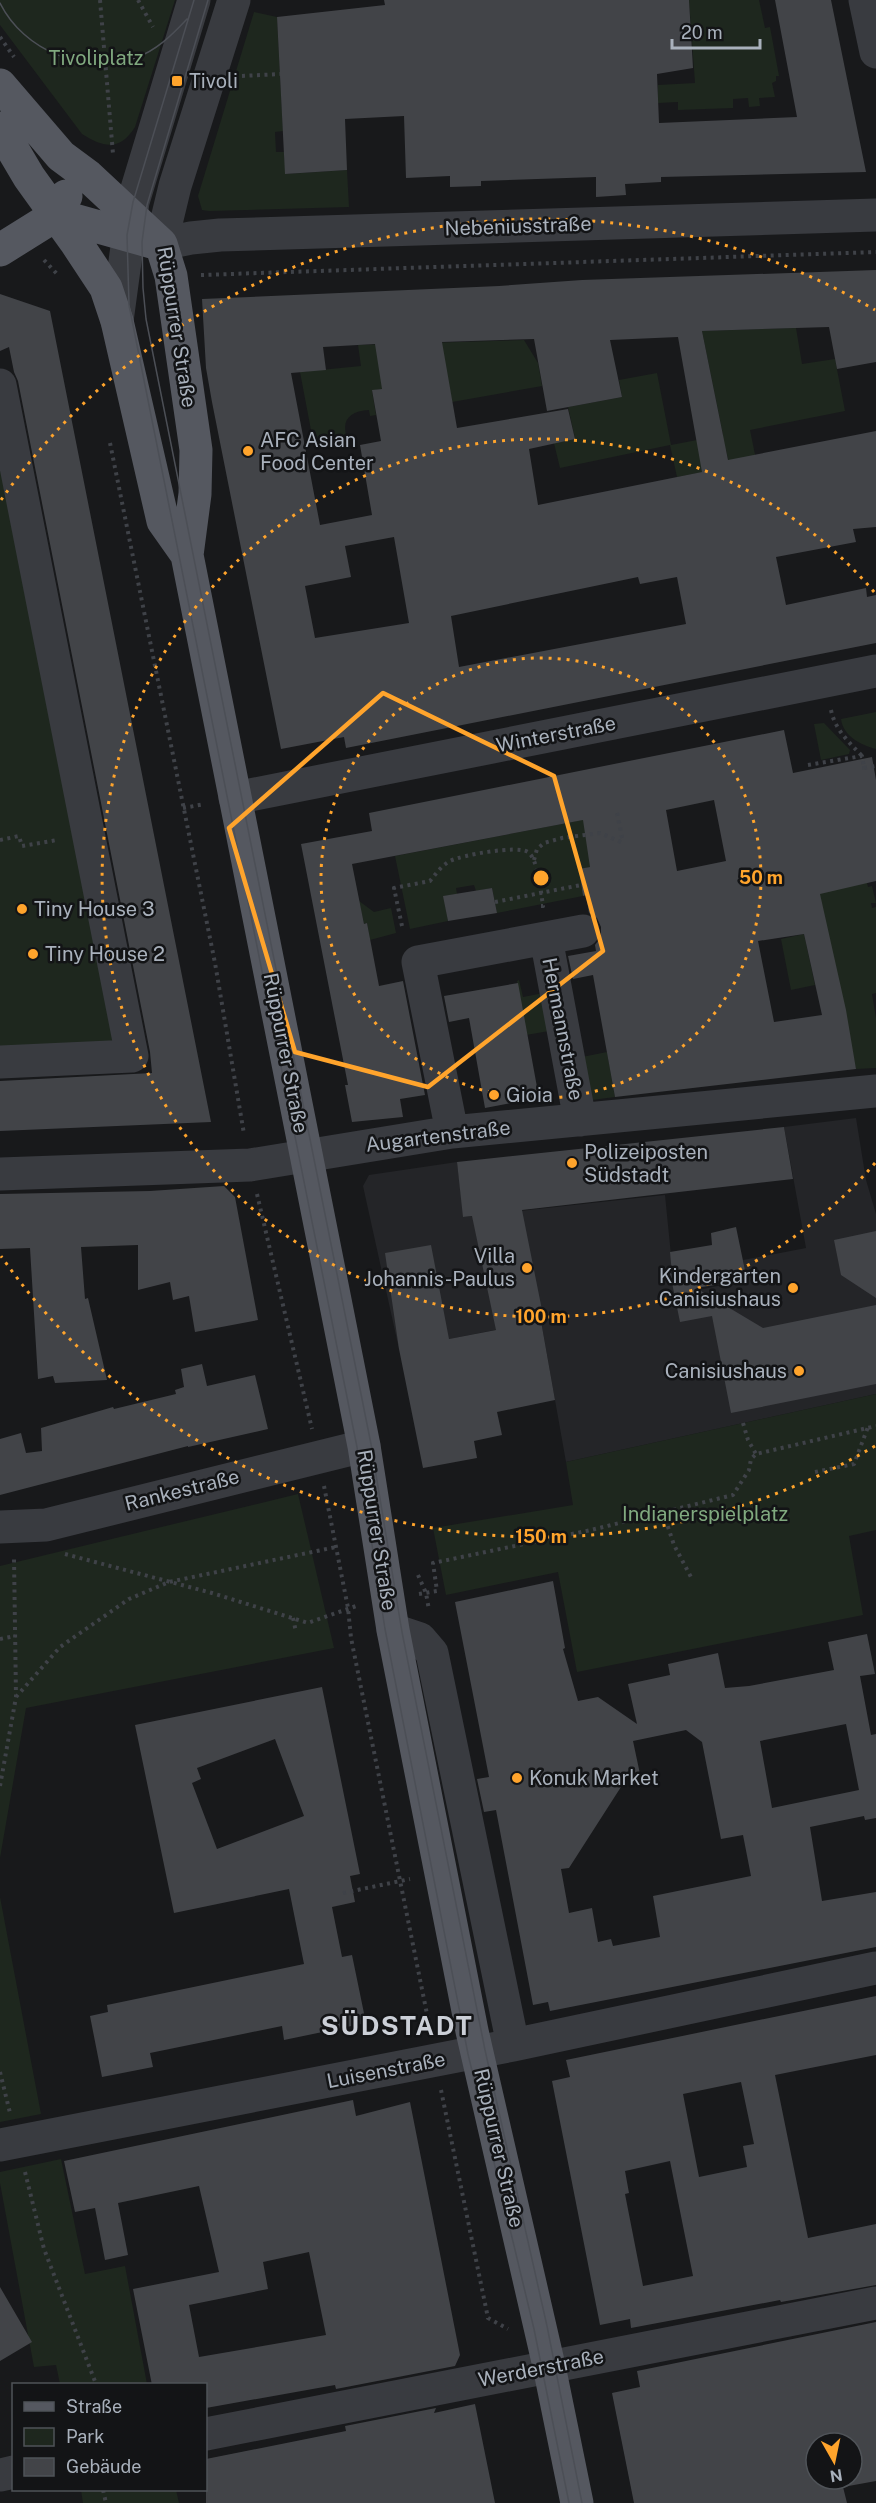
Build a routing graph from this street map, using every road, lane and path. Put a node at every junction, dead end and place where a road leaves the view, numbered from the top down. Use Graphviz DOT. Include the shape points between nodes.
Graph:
graph roads {
  1 [pos="100,0"];
  2 [pos="138,0"];
  3 [pos="194,0"];
  4 [pos="234,0"];
  5 [pos="865,0"];
  6 [pos="157,35"];
  7 [pos="876,52"];
  8 [pos="280,74"];
  9 [pos="234,76"];
  10 [pos="0,85"];
  11 [pos="0,128"];
  12 [pos="113,155"];
  13 [pos="70,164"];
  14 [pos="56,215"];
  15 [pos="876,215"];
  16 [pos="129,225"];
  17 [pos="13,241"];
  18 [pos="161,244"];
  19 [pos="876,252"];
  20 [pos="194,275"];
  21 [pos="62,278"];
  22 [pos="117,321"];
  23 [pos="0,385"];
  24 [pos="109,437"];
  25 [pos="13,524"];
  26 [pos="187,555"];
  27 [pos="876,671"];
  28 [pos="825,681"];
  29 [pos="862,756"];
  30 [pos="808,765"];
  31 [pos="876,766"];
  32 [pos="235,798"];
  33 [pos="617,813"];
  34 [pos="88,834"];
  35 [pos="0,840"];
  36 [pos="534,860"];
  37 [pos="581,885"];
  38 [pos="541,893"];
  39 [pos="495,902"];
  40 [pos="543,904"];
  41 [pos="402,926"];
  42 [pos="583,931"];
  43 [pos="546,938"];
  44 [pos="0,1062"];
  45 [pos="876,1091"];
  46 [pos="580,1120"];
  47 [pos="452,1132"];
  48 [pos="306,1155"];
  49 [pos="250,1165"];
  50 [pos="0,1174"];
  51 [pos="742,1423"];
  52 [pos="876,1426"];
  53 [pos="868,1427"];
  54 [pos="364,1446"];
  55 [pos="756,1454"];
  56 [pos="319,1456"];
  57 [pos="815,1472"];
  58 [pos="663,1512"];
  59 [pos="5,1527"];
  60 [pos="336,1547"];
  61 [pos="58,1552"];
  62 [pos="692,1579"];
  63 [pos="169,1582"];
  64 [pos="338,1614"];
  65 [pos="391,1615"];
  66 [pos="293,1618"];
  67 [pos="296,1632"];
  68 [pos="15,1636"];
  69 [pos="0,1639"];
  70 [pos="16,1697"];
  71 [pos="6,1754"];
  72 [pos="0,1755"];
  73 [pos="0,1786"];
  74 [pos="411,1879"];
  75 [pos="400,1881"];
  76 [pos="343,1893"];
  77 [pos="876,1968"];
  78 [pos="513,2045"];
  79 [pos="477,2052"];
  80 [pos="436,2060"];
  81 [pos="0,2072"];
  82 [pos="9,2144"];
  83 [pos="876,2303"];
  84 [pos="488,2318"];
  85 [pos="549,2366"];
  86 [pos="95,2383"];
  87 [pos="207,2434"];
  88 [pos="577,2503"];
  1 -- 12 [label="path"];
  2 -- 6 [label="path"];
  3 -- 16 [label="street"];
  4 -- 18 [label="street, Rüppurrer Straße" via="175,186"];
  5 -- 7 [label="street"];
  8 -- 9 [label="path"];
  10 -- 13 [label="main road"];
  11 -- 14 [label="main road, Rüppurrer Straße"];
  13 -- 14 [label="main road" via="65,200"];
  13 -- 16 [label="main road" via="88,176"];
  14 -- 16 [label="main road"];
  14 -- 17 [label="main road"];
  14 -- 22 [label="main road, Rüppurrer Straße" via="106,288"];
  15 -- 18 [label="street, Nebeniusstraße" via="220,235"];
  16 -- 18 [label="main road"];
  16 -- 22 [label="street"];
  17 -- 21 [label="path" via="42,258"];
  18 -- 26 [label="main road, Rüppurrer Straße" via="171,276 196,450"];
  19 -- 20 [label="path"];
  22 -- 26 [label="main road, Rüppurrer Straße" via="163,520"];
  23 -- 25 [label="street"];
  24 -- 49 [label="path" via="214,963"];
  25 -- 34 [label="street"];
  26 -- 32 [label="main road, Rüppurrer Straße"];
  27 -- 28 [label="street, Winterstraße"];
  28 -- 29 [label="path" via="833,721"];
  28 -- 32 [label="street, Winterstraße"];
  29 -- 30 [label="path"];
  29 -- 31 [label="path" via="863,768"];
  32 -- 48 [label="main road, Rüppurrer Straße"];
  33 -- 36 [label="path" via="623,843 600,833 562,838 544,843"];
  34 -- 35 [label="path" via="22,846 19,836"];
  34 -- 44 [label="street" via="132,1056"];
  36 -- 38 [label="path"];
  36 -- 41 [label="path" via="518,848 464,857 441,867 430,881 394,888"];
  37 -- 38 [label="path"];
  38 -- 39 [label="path"];
  38 -- 40 [label="path"];
  42 -- 43 [label="street, Hermannstraße"];
  43 -- 46 [label="street, Hermannstraße"];
  43 -- 47 [label="street, Hermannstraße" via="418,962"];
  45 -- 46 [label="street, Augartenstraße"];
  46 -- 47 [label="street, Augartenstraße"];
  47 -- 48 [label="street, Augartenstraße"];
  48 -- 49 [label="street, Augartenstraße"];
  48 -- 54 [label="main road, Rüppurrer Straße"];
  49 -- 50 [label="street, Augartenstraße"];
  49 -- 56 [label="path"];
  51 -- 55 [label="path"];
  52 -- 53 [label="path"];
  53 -- 55 [label="path"];
  53 -- 57 [label="path" via="854,1464"];
  54 -- 56 [label="street, Rankestraße"];
  54 -- 65 [label="main road, Rüppurrer Straße"];
  55 -- 58 [label="path" via="733,1495"];
  56 -- 59 [label="street, Rankestraße" via="46,1525"];
  56 -- 60 [label="path"];
  58 -- 62 [label="path" via="674,1545"];
  58 -- 65 [label="path" via="433,1563 437,1591"];
  59 -- 68 [label="path" via="14,1540"];
  60 -- 63 [label="path"];
  60 -- 75 [label="path"];
  61 -- 63 [label="path"];
  63 -- 66 [label="path"];
  63 -- 70 [label="path" via="129,1599 60,1647"];
  64 -- 66 [label="path" via="308,1623"];
  65 -- 78 [label="street" via="432,1653"];
  65 -- 79 [label="main road, Rüppurrer Straße"];
  66 -- 67 [label="path"];
  68 -- 69 [label="path"];
  68 -- 70 [label="path"];
  70 -- 71 [label="path"];
  71 -- 72 [label="path"];
  71 -- 73 [label="path"];
  74 -- 75 [label="path"];
  75 -- 76 [label="path"];
  75 -- 80 [label="path"];
  77 -- 78 [label="street, Luisenstraße"];
  78 -- 79 [label="street, Luisenstraße"];
  79 -- 80 [label="street, Luisenstraße"];
  79 -- 85 [label="main road, Rüppurrer Straße"];
  80 -- 82 [label="street, Luisenstraße"];
  80 -- 84 [label="path"];
  81 -- 82 [label="path"];
  82 -- 86 [label="path"];
  83 -- 85 [label="street, Werderstraße"];
  85 -- 87 [label="street, Werderstraße"];
  85 -- 88 [label="main road, Rüppurrer Straße"];
}
